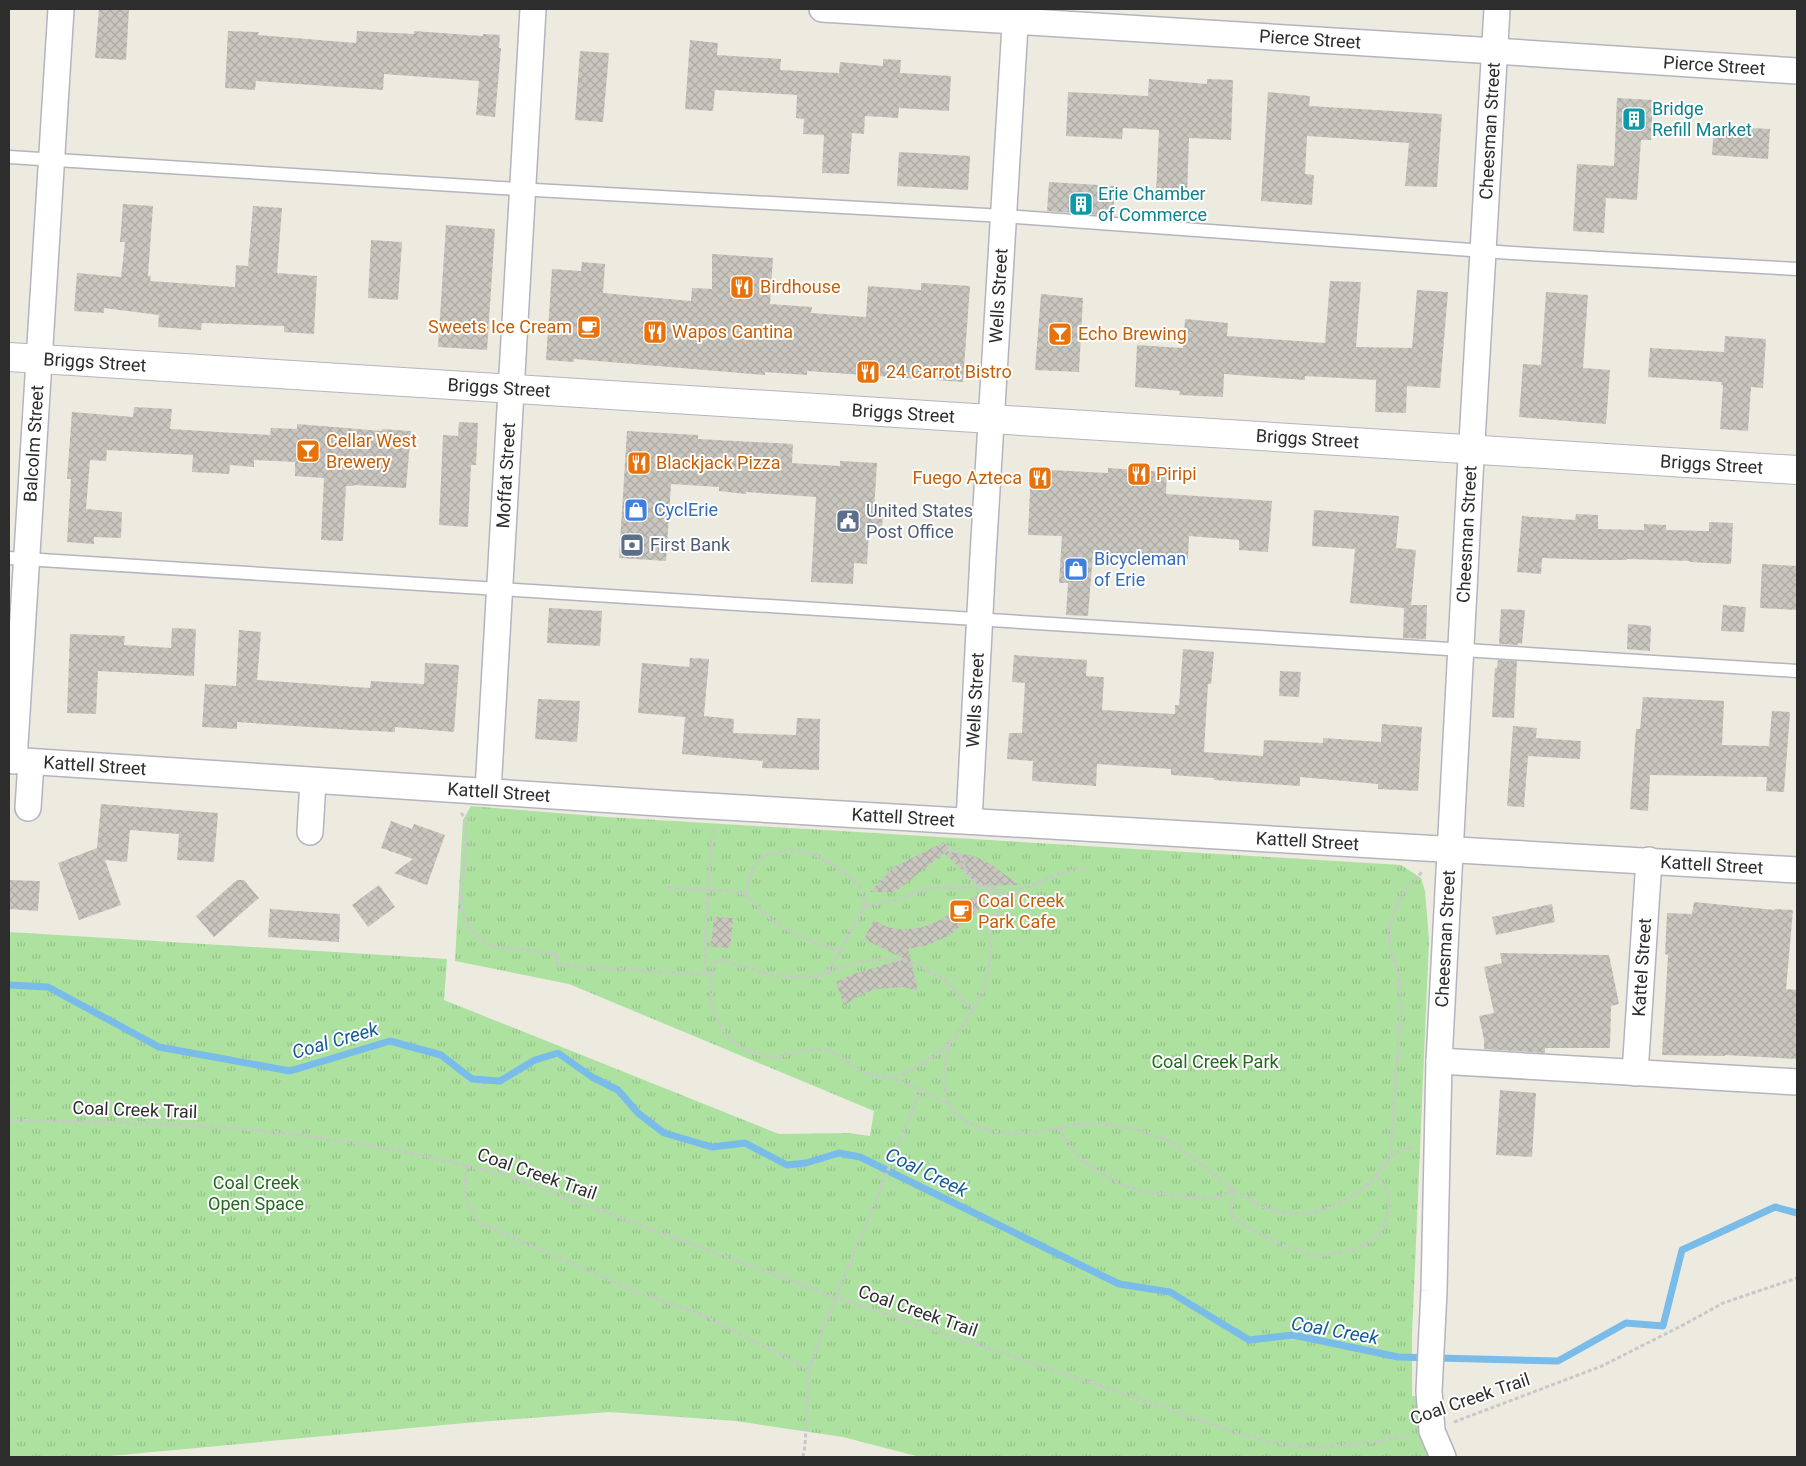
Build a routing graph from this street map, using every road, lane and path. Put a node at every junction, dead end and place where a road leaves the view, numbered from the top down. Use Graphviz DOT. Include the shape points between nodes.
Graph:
graph roads {
  1 [pos="61,9"];
  2 [pos="533,9"];
  3 [pos="822,9"];
  4 [pos="1497,9"];
  5 [pos="1016,15"];
  6 [pos="1495,51"];
  7 [pos="1797,71"];
  8 [pos="9,158"];
  9 [pos="52,160"];
  10 [pos="523,189"];
  11 [pos="1004,216"];
  12 [pos="1483,250"];
  13 [pos="1797,269"];
  14 [pos="9,357"];
  15 [pos="40,359"];
  16 [pos="512,388"];
  17 [pos="992,419"];
  18 [pos="1471,450"];
  19 [pos="1797,470"];
  20 [pos="18,558"];
  21 [pos="500,590"];
  22 [pos="979,620"];
  23 [pos="1460,651"];
  24 [pos="1797,672"];
  25 [pos="18,761"];
  26 [pos="313,781"];
  27 [pos="462,790"];
  28 [pos="488,791"];
  29 [pos="28,808"];
  30 [pos="969,821"];
  31 [pos="713,826"];
  32 [pos="310,832"];
  33 [pos="937,840"];
  34 [pos="1450,849"];
  35 [pos="1649,860"];
  36 [pos="1084,867"];
  37 [pos="1797,870"];
  38 [pos="1422,872"];
  39 [pos="668,888"];
  40 [pos="708,890"];
  41 [pos="745,895"];
  42 [pos="1010,895"];
  43 [pos="865,906"];
  44 [pos="841,952"];
  45 [pos="828,972"];
  46 [pos="704,975"];
  47 [pos="711,975"];
  48 [pos="971,1010"];
  49 [pos="950,1042"];
  50 [pos="1439,1061"];
  51 [pos="1635,1073"];
  52 [pos="889,1077"];
  53 [pos="1797,1082"];
  54 [pos="921,1090"];
  55 [pos="949,1105"];
  56 [pos="9,1120"];
  57 [pos="1058,1128"];
  58 [pos="1438,1139"];
  59 [pos="1390,1158"];
  60 [pos="467,1165"];
  61 [pos="1376,1174"];
  62 [pos="1233,1190"];
  63 [pos="1797,1278"];
  64 [pos="809,1370"];
  65 [pos="1432,1431"];
  66 [pos="803,1457"];
  67 [pos="1443,1457"];
  1 -- 9 [label="street, Balcolm Street"];
  2 -- 10 [label="street, Moffat Street"];
  3 -- 5 [label="street, Pierce Street"];
  4 -- 6 [label="street, Cheesman Street"];
  5 -- 6 [label="street, Pierce Street"];
  5 -- 11 [label="street, Wells Street"];
  6 -- 7 [label="street, Pierce Street"];
  6 -- 12 [label="street, Cheesman Street"];
  8 -- 9 [label="lane"];
  9 -- 10 [label="lane"];
  9 -- 15 [label="street, Balcolm Street"];
  10 -- 11 [label="lane"];
  10 -- 16 [label="street, Moffat Street"];
  11 -- 12 [label="lane"];
  11 -- 17 [label="street, Wells Street"];
  12 -- 13 [label="lane"];
  12 -- 18 [label="street, Cheesman Street"];
  14 -- 15 [label="street, Briggs Street"];
  15 -- 16 [label="street, Briggs Street"];
  15 -- 20 [label="street, Balcolm Street"];
  16 -- 17 [label="street, Briggs Street"];
  16 -- 21 [label="street, Moffat Street"];
  17 -- 18 [label="street, Briggs Street"];
  17 -- 22 [label="street, Wells Street"];
  18 -- 19 [label="street, Briggs Street"];
  18 -- 23 [label="street, Cheesman Street"];
  20 -- 21 [label="lane"];
  20 -- 25 [label="street, Balcolm Street"];
  21 -- 22 [label="lane"];
  21 -- 28 [label="street, Moffat Street"];
  22 -- 23 [label="lane"];
  22 -- 30 [label="street, Wells Street"];
  23 -- 24 [label="lane"];
  23 -- 34 [label="street, Cheesman Street"];
  25 -- 26 [label="street, Kattell Street"];
  25 -- 29 [label="street, Balcolm Street"];
  26 -- 27 [label="street, Kattell Street"];
  26 -- 32 [label="street"];
  27 -- 28 [label="street, Kattell Street"];
  27 -- 46 [label="path" via="457,809 467,820 461,906 463,918 483,941 492,946 558,954 557,965"];
  28 -- 30 [label="street, Kattell Street"];
  30 -- 34 [label="street, Kattell Street"];
  31 -- 40 [label="path"];
  33 -- 42 [label="path" via="959,853 967,875 978,883"];
  34 -- 35 [label="street, Kattell Street"];
  34 -- 50 [label="street, Cheesman Street"];
  35 -- 37 [label="street, Kattell Street"];
  35 -- 51 [label="street, Kattel Street"];
  36 -- 42 [label="path"];
  38 -- 59 [label="path" via="1404,891 1389,929 1390,948 1399,977 1401,1008"];
  39 -- 40 [label="path"];
  40 -- 41 [label="path"];
  40 -- 46 [label="path"];
  41 -- 43 [label="path" via="753,869 760,859 773,853 806,852 850,877 862,889"];
  41 -- 44 [label="path" via="776,923"];
  42 -- 43 [label="path" via="970,887 929,888 899,900"];
  42 -- 48 [label="path" via="989,924 991,951 987,977"];
  43 -- 44 [label="path"];
  44 -- 45 [label="path"];
  45 -- 47 [label="path" via="819,976 785,976 762,973 723,960 716,961"];
  45 -- 48 [label="path" via="871,960 914,963 948,981"];
  46 -- 47 [label="path"];
  47 -- 52 [label="path" via="711,999 718,1023 732,1041 744,1049 760,1055 782,1056 806,1049 824,1050 835,1053 867,1073"];
  48 -- 49 [label="path"];
  49 -- 52 [label="path" via="920,1065"];
  49 -- 55 [label="path" via="945,1061 944,1088"];
  50 -- 51 [label="street"];
  50 -- 58 [label="street, Cheesman Street"];
  51 -- 53 [label="street"];
  52 -- 54 [label="path"];
  54 -- 55 [label="path"];
  54 -- 64 [label="path, bridge"];
  55 -- 57 [label="path" via="968,1123 996,1132"];
  56 -- 60 [label="path, Coal Creek Trail" via="187,1125 265,1131 347,1142"];
  57 -- 62 [label="path" via="1102,1124 1166,1139"];
  57 -- 62 [label="path" via="1071,1149 1086,1164 1124,1186 1151,1193 1207,1199"];
  58 -- 59 [label="path" via="1400,1150"];
  58 -- 65 [label="street, Cheesman Street" via="1429,1391"];
  59 -- 61 [label="path"];
  60 -- 64 [label="path" via="464,1193 476,1222 632,1290 705,1316"];
  60 -- 65 [label="path, Coal Creek Trail" via="510,1177 835,1297 1237,1433 1275,1443 1314,1448 1375,1442"];
  61 -- 62 [label="path" via="1361,1190 1347,1198 1325,1209 1302,1214 1274,1210 1249,1201"];
  61 -- 62 [label="path" via="1388,1193 1389,1209 1384,1224 1375,1238 1340,1253 1314,1255 1282,1245 1252,1230 1231,1216"];
  63 -- 65 [label="path, Coal Creek Trail" via="1723,1303 1602,1366"];
  64 -- 66 [label="path"];
  65 -- 67 [label="street, Cheesman Street"];
}
